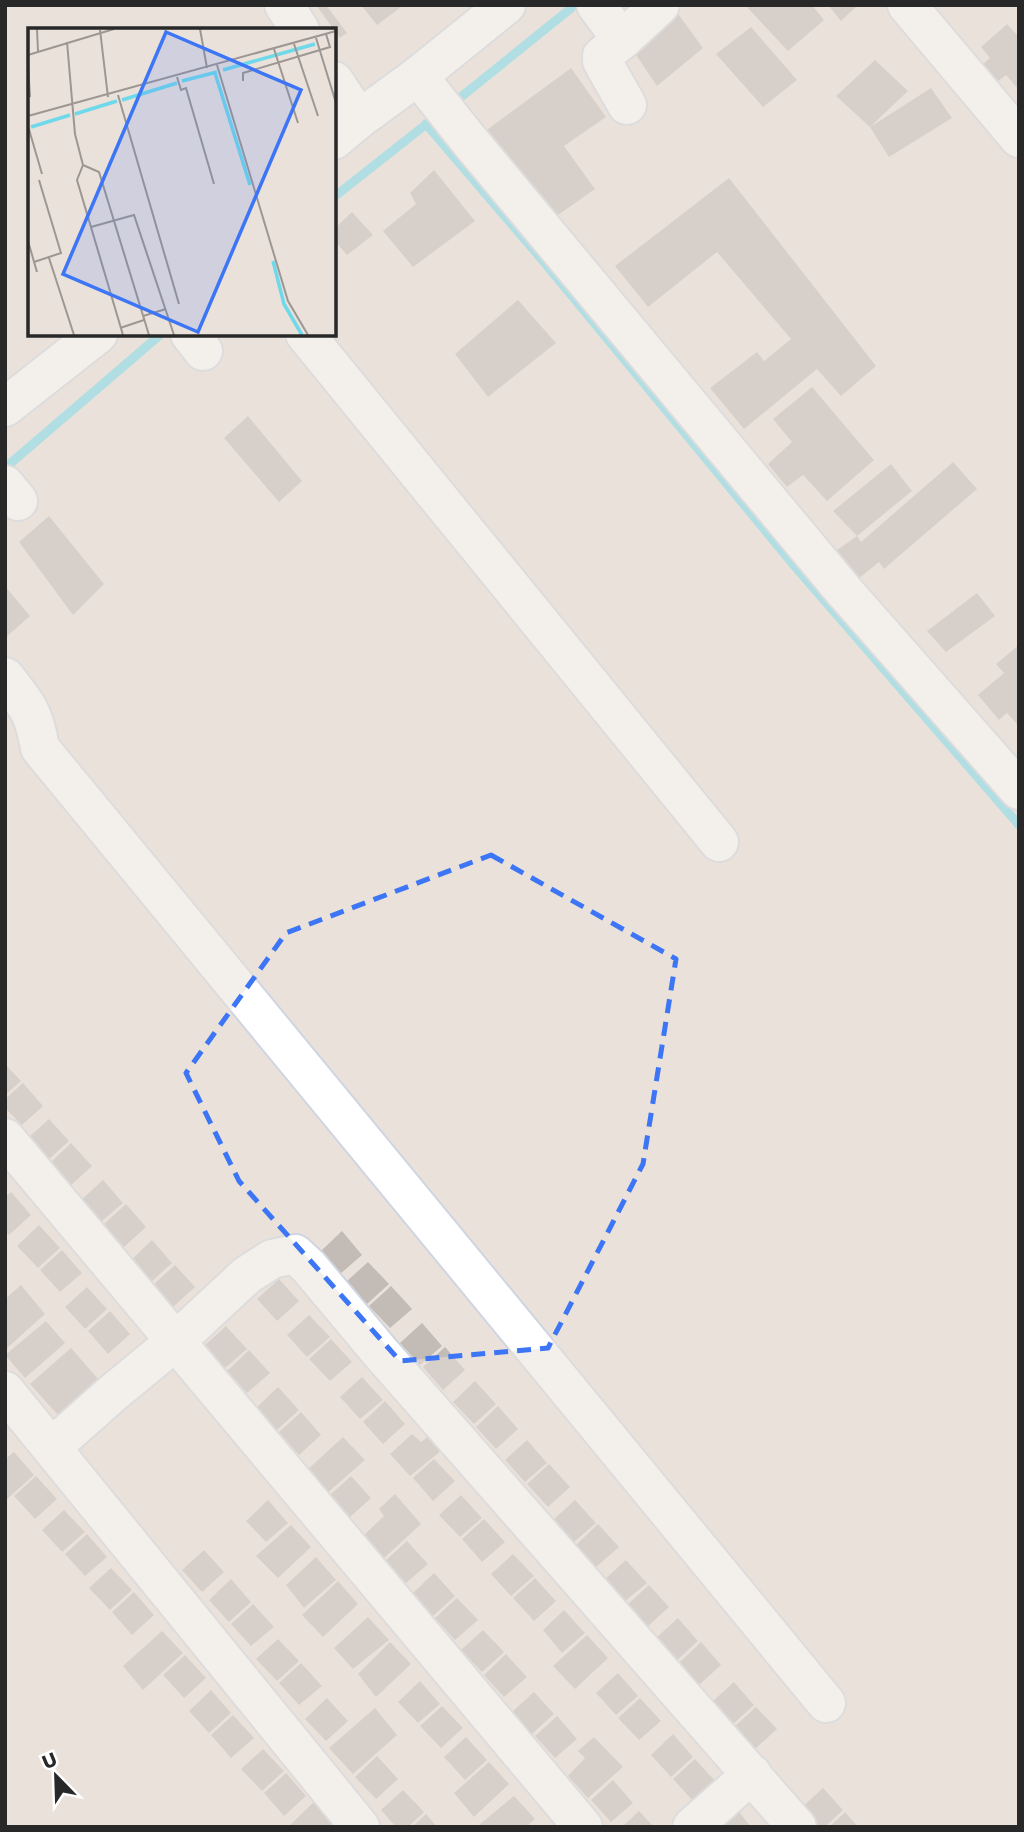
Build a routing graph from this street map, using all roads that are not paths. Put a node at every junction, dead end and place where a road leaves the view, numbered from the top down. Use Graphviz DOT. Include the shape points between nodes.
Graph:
graph roads {
  1 [pos="284,5"];
  2 [pos="506,5"];
  3 [pos="660,5"];
  4 [pos="907,5"];
  5 [pos="610,24"];
  6 [pos="299,28"];
  7 [pos="425,85"];
  8 [pos="336,88"];
  9 [pos="627,105"];
  10 [pos="347,129"];
  11 [pos="1019,138"];
  12 [pos="95,336"];
  13 [pos="307,336"];
  14 [pos="5,407"];
  15 [pos="5,677"];
  16 [pos="1019,790"];
  17 [pos="719,842"];
  18 [pos="5,1138"];
  19 [pos="176,1341"];
  20 [pos="5,1391"];
  21 [pos="52,1447"];
  22 [pos="826,1703"];
  23 [pos="752,1774"];
  24 [pos="360,1827"];
  25 [pos="583,1827"];
  26 [pos="692,1827"];
  27 [pos="797,1827"];
  1 -- 6 [label="street"];
  2 -- 7 [label="street"];
  3 -- 5 [label="street"];
  4 -- 11 [label="street"];
  5 -- 9 [label="street" via="602,61"];
  7 -- 10 [label="street"];
  7 -- 16 [label="street" via="844,591"];
  8 -- 10 [label="street"];
  12 -- 14 [label="street"];
  13 -- 17 [label="street"];
  15 -- 22 [label="street" via="28,706 40,748"];
  18 -- 19 [label="street"];
  19 -- 21 [label="street"];
  19 -- 23 [label="street" via="247,1275 272,1259 295,1254"];
  19 -- 25 [label="street"];
  20 -- 21 [label="street"];
  21 -- 24 [label="street"];
  23 -- 26 [label="street"];
  23 -- 27 [label="street"];
}
